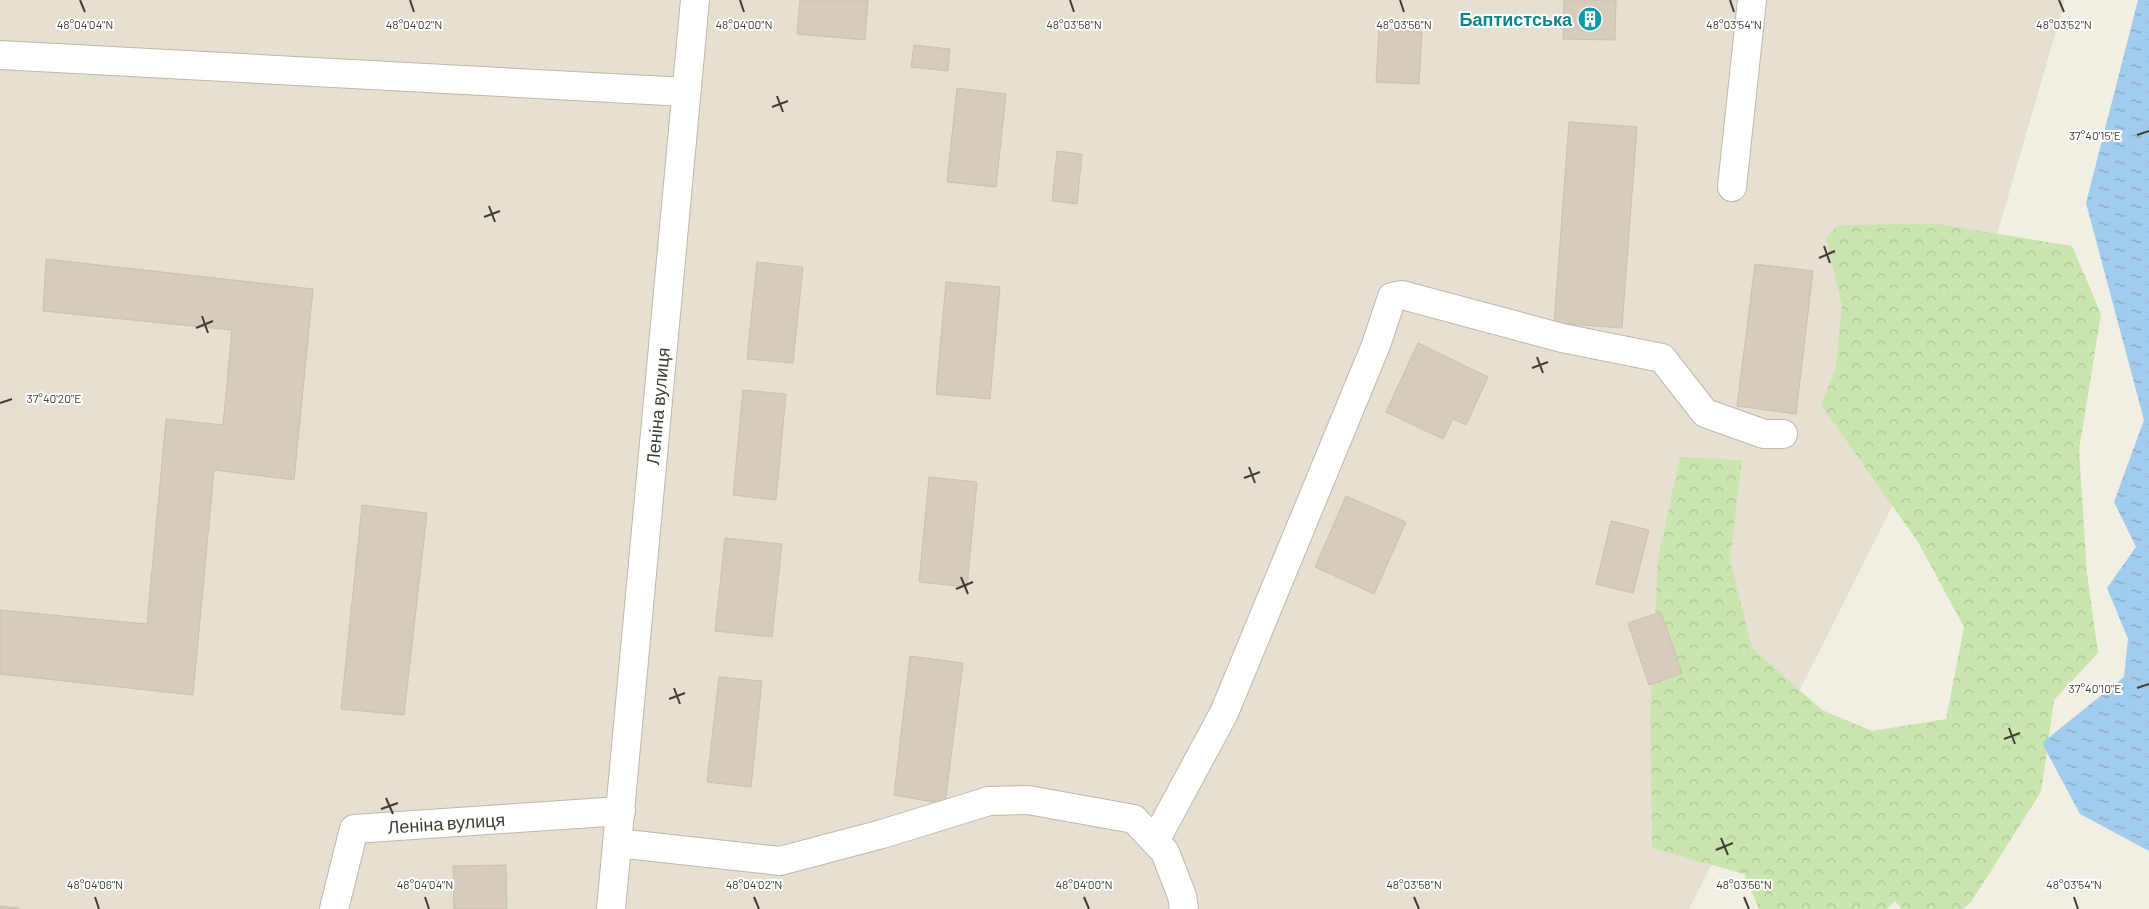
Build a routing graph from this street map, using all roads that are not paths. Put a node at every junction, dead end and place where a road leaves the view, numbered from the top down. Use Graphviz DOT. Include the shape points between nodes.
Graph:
graph roads {
  1 [pos="695,0"];
  2 [pos="1752,0"];
  3 [pos="0,55"];
  4 [pos="686,92"];
  5 [pos="1732,187"];
  6 [pos="1783,434"];
  7 [pos="621,811"];
  8 [pos="1155,842"];
  9 [pos="617,843"];
  10 [pos="334,909"];
  11 [pos="611,909"];
  12 [pos="1184,909"];
  1 -- 4 [label="street, Леніна вулиця"];
  2 -- 5 [label="street"];
  3 -- 4 [label="street"];
  4 -- 7 [label="street, Леніна вулиця"];
  6 -- 8 [label="street" via="1764,434 1705,412 1662,358 1562,338 1402,295 1392,297 1376,345 1224,713"];
  7 -- 9 [label="street, Леніна вулиця"];
  7 -- 10 [label="street, Леніна вулиця" via="354,829"];
  8 -- 9 [label="street" via="1134,819 1028,800 989,801 780,861"];
  8 -- 12 [label="street" via="1166,852"];
  9 -- 11 [label="street, Леніна вулиця"];
}
